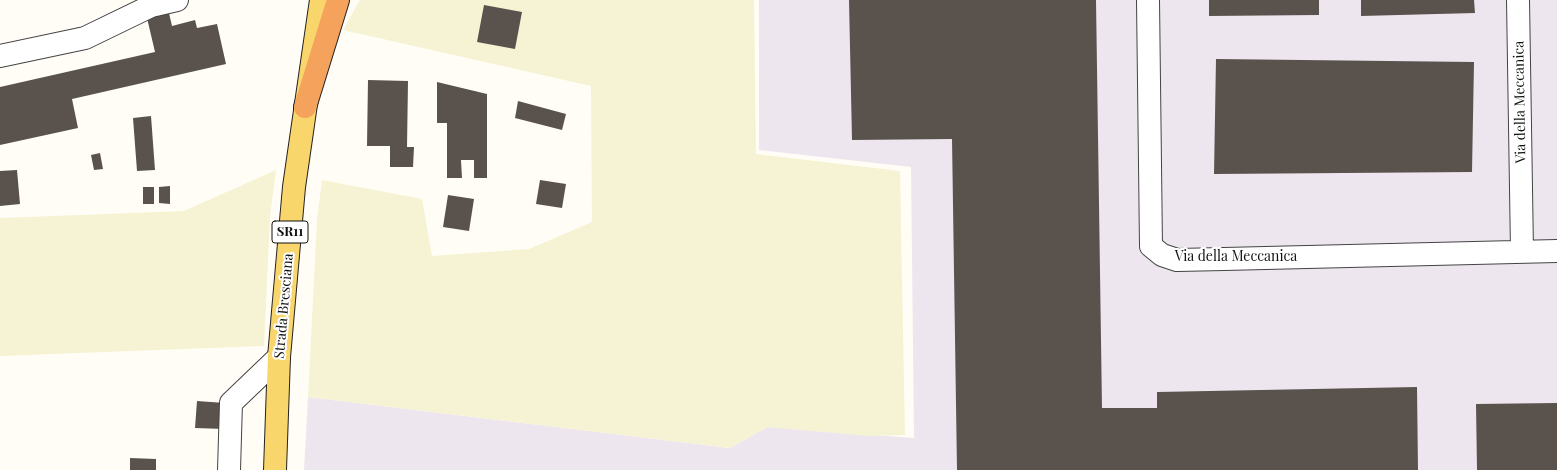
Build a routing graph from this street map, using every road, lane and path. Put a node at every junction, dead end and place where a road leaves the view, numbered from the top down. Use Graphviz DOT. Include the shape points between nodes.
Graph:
graph roads {
  1 [pos="176,0"];
  2 [pos="321,0"];
  3 [pos="338,0"];
  4 [pos="1148,0"];
  5 [pos="1518,0"];
  6 [pos="0,56"];
  7 [pos="305,107"];
  8 [pos="1522,251"];
  9 [pos="1557,251"];
  10 [pos="279,357"];
  11 [pos="229,470"];
  12 [pos="275,470"];
  1 -- 6 [label="street" via="151,6 85,38"];
  2 -- 7 [label="main road, Strada Bresciana / SR11"];
  3 -- 7 [label="highway"];
  4 -- 8 [label="street, Via della Meccanica" via="1151,246 1162,255 1177,260"];
  5 -- 8 [label="street, Via della Meccanica"];
  7 -- 10 [label="main road, Strada Bresciana / SR11" via="294,187"];
  8 -- 9 [label="street, Via della Meccanica"];
  10 -- 11 [label="street" via="231,403"];
  10 -- 12 [label="main road, Strada Bresciana / SR11"];
}
